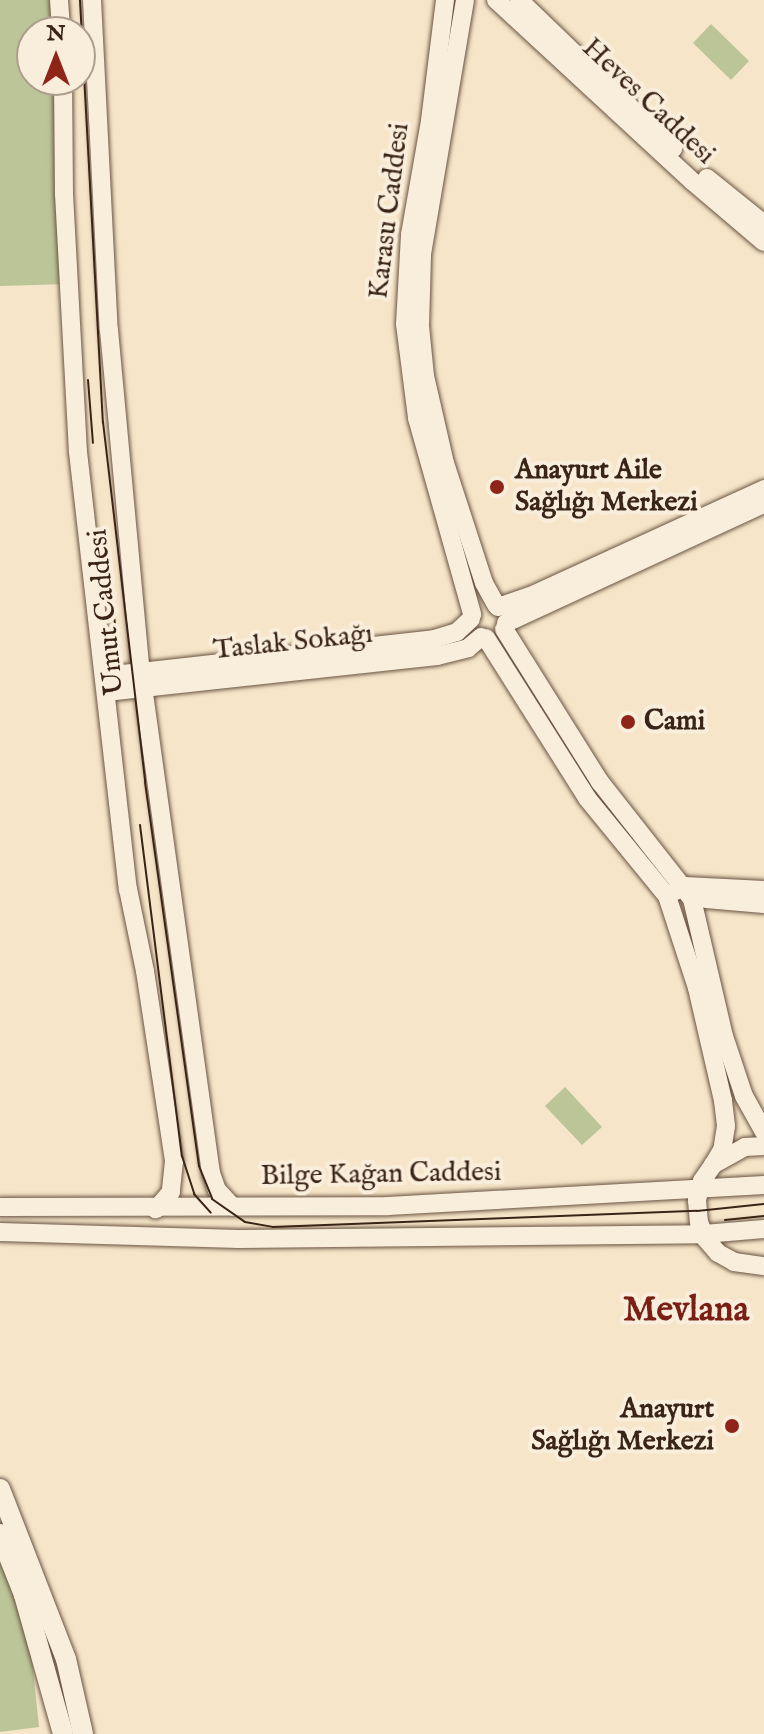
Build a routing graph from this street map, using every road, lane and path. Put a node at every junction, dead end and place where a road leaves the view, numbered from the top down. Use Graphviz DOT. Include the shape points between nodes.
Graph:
graph roads {
  1 [pos="92,0"];
  2 [pos="445,0"];
  3 [pos="465,0"];
  4 [pos="496,0"];
  5 [pos="519,0"];
  6 [pos="63,96"];
  7 [pos="764,224"];
  8 [pos="764,242"];
  9 [pos="764,489"];
  10 [pos="764,504"];
  11 [pos="472,616"];
  12 [pos="501,616"];
  13 [pos="484,638"];
  14 [pos="142,680"];
  15 [pos="106,684"];
  16 [pos="764,890"];
  17 [pos="688,892"];
  18 [pos="667,896"];
  19 [pos="764,904"];
  20 [pos="764,1132"];
  21 [pos="764,1146"];
  22 [pos="713,1165"];
  23 [pos="764,1185"];
  24 [pos="700,1189"];
  25 [pos="0,1207"];
  26 [pos="233,1207"];
  27 [pos="156,1209"];
  28 [pos="764,1229"];
  29 [pos="0,1232"];
  30 [pos="704,1234"];
  31 [pos="764,1266"];
  32 [pos="0,1489"];
  33 [pos="0,1534"];
  34 [pos="63,1734"];
  35 [pos="83,1734"];
  1 -- 14 [label="street, Umut Caddesi" via="109,330"];
  2 -- 11 [label="street, Karasu Caddesi" via="410,235 405,324 417,418"];
  3 -- 12 [label="street, Karasu Caddesi" via="422,255 420,326 441,448 474,553"];
  4 -- 8 [label="street, Heves Caddesi"];
  5 -- 7 [label="street, Heves Caddesi" via="695,168"];
  6 -- 15 [label="street, Umut Caddesi" via="74,404"];
  9 -- 12 [label="street" via="535,594"];
  10 -- 12 [label="street"];
  11 -- 12 [label="street" via="485,604"];
  11 -- 13 [label="street" via="473,630"];
  11 -- 14 [label="street, Taslak Sokağı" via="457,632 434,639"];
  12 -- 13 [label="street" via="497,637"];
  12 -- 17 [label="street, Karasu Caddesi" via="600,782"];
  13 -- 14 [label="street, Taslak Sokağı" via="446,655"];
  13 -- 18 [label="street" via="587,798"];
  14 -- 15 [label="street, Taslak Sokağı"];
  14 -- 26 [label="street, Umut Caddesi" via="211,1173 217,1190"];
  15 -- 27 [label="street, Umut Caddesi" via="128,889 174,1161 171,1192"];
  16 -- 17 [label="street"];
  17 -- 18 [label="street"];
  17 -- 19 [label="street"];
  17 -- 20 [label="street" via="724,1036 744,1096"];
  18 -- 22 [label="street" via="697,988 723,1101 726,1126"];
  21 -- 22 [label="street" via="736,1150"];
  22 -- 24 [label="street"];
  23 -- 24 [label="street, Bilge Kağan Caddesi"];
  24 -- 26 [label="street, Bilge Kağan Caddesi" via="435,1204"];
  24 -- 30 [label="street" via="698,1219"];
  25 -- 27 [label="street, Bilge Kağan Caddesi"];
  26 -- 27 [label="street, Bilge Kağan Caddesi"];
  28 -- 30 [label="street"];
  29 -- 30 [label="street" via="239,1239"];
  30 -- 31 [label="street" via="718,1253 734,1262"];
  32 -- 35 [label="main road" via="66,1659"];
  33 -- 34 [label="main road" via="24,1595"];
}
